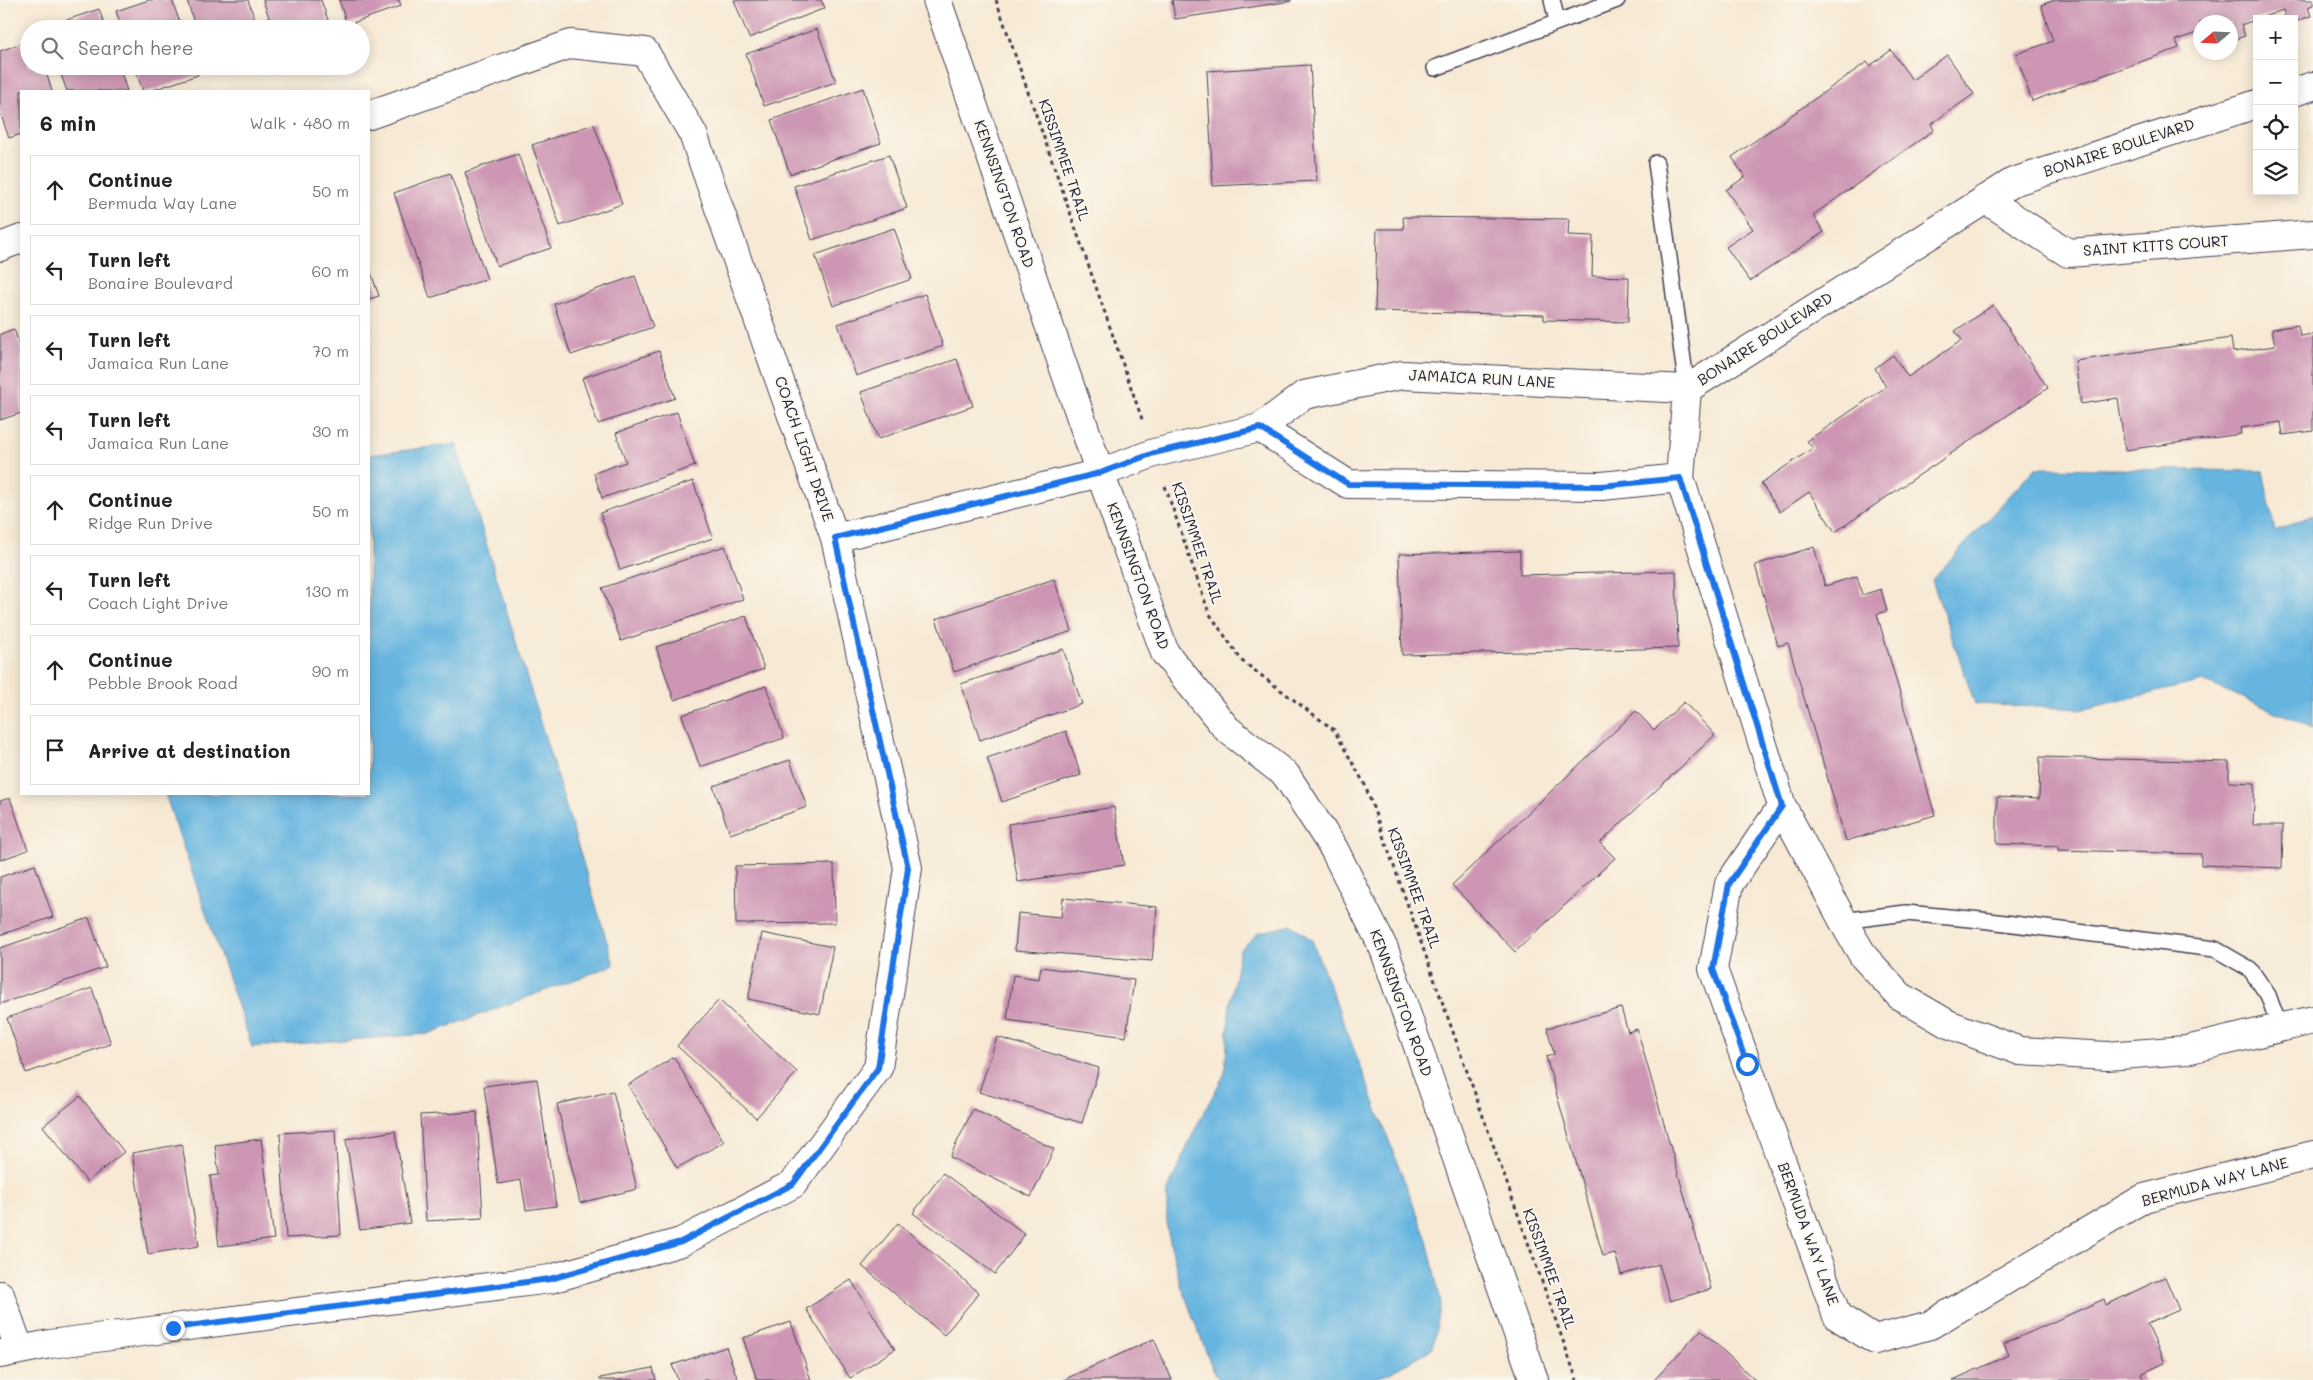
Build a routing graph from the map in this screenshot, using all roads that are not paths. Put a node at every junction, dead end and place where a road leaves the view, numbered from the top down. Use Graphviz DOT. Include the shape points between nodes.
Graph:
graph roads {
  1 [pos="937,0"];
  2 [pos="1552,0"];
  3 [pos="1617,0"];
  4 [pos="1557,21"];
  5 [pos="1435,68"];
  6 [pos="2313,86"];
  7 [pos="2298,91"];
  8 [pos="2254,105"];
  9 [pos="370,116"];
  10 [pos="1656,163"];
  11 [pos="1985,199"];
  12 [pos="2313,234"];
  13 [pos="20,239"];
  14 [pos="0,247"];
  15 [pos="1687,389"];
  16 [pos="1260,428"];
  17 [pos="1100,473"];
  18 [pos="1680,478"];
  19 [pos="835,538"];
  20 [pos="1782,806"];
  21 [pos="1842,921"];
  22 [pos="2313,1020"];
  23 [pos="2280,1028"];
  24 [pos="2313,1155"];
  25 [pos="0,1295"];
  26 [pos="10,1351"];
  27 [pos="1534,1380"];
  1 -- 17 [label="street, KENNSINGTON ROAD"];
  2 -- 4 [label="lane"];
  3 -- 4 [label="lane"];
  4 -- 5 [label="lane"];
  6 -- 7 [label="street"];
  8 -- 11 [label="street, BONAIRE BOULEVARD" via="2013,182"];
  9 -- 19 [label="street, COACH LIGHT DRIVE" via="571,44 645,52 693,134"];
  10 -- 15 [label="lane"];
  11 -- 12 [label="street, SAINT KITTS COURT" via="2068,253"];
  11 -- 15 [label="street, BONAIRE BOULEVARD"];
  13 -- 14 [label="street"];
  15 -- 16 [label="street, JAMAICA RUN LANE" via="1402,376 1304,395"];
  15 -- 18 [label="street, BONAIRE BOULEVARD"];
  16 -- 17 [label="street, JAMAICA RUN LANE" via="1154,453"];
  16 -- 18 [label="street" via="1348,484 1602,486"];
  17 -- 19 [label="street, JAMAICA RUN LANE"];
  17 -- 27 [label="street, KENNSINGTON ROAD" via="1166,653 1228,729 1286,775 1334,849 1384,949"];
  18 -- 20 [label="street, BONAIRE BOULEVARD"];
  19 -- 26 [label="street, COACH LIGHT DRIVE" via="908,868 878,1068 793,1184 681,1242 550,1279"];
  20 -- 21 [label="street, BONAIRE BOULEVARD"];
  20 -- 24 [label="street, BERMUDA WAY LANE" via="1729,884 1713,969 1837,1316 1875,1340 1930,1325 2144,1198"];
  21 -- 23 [label="lane" via="1906,913 2215,950 2250,968 2268,995"];
  21 -- 23 [label="street, BONAIRE BOULEVARD" via="1864,957 1900,996 1948,1024 2020,1051 2107,1056 2186,1050"];
  22 -- 23 [label="street, BONAIRE BOULEVARD"];
  25 -- 26 [label="street"];
}
